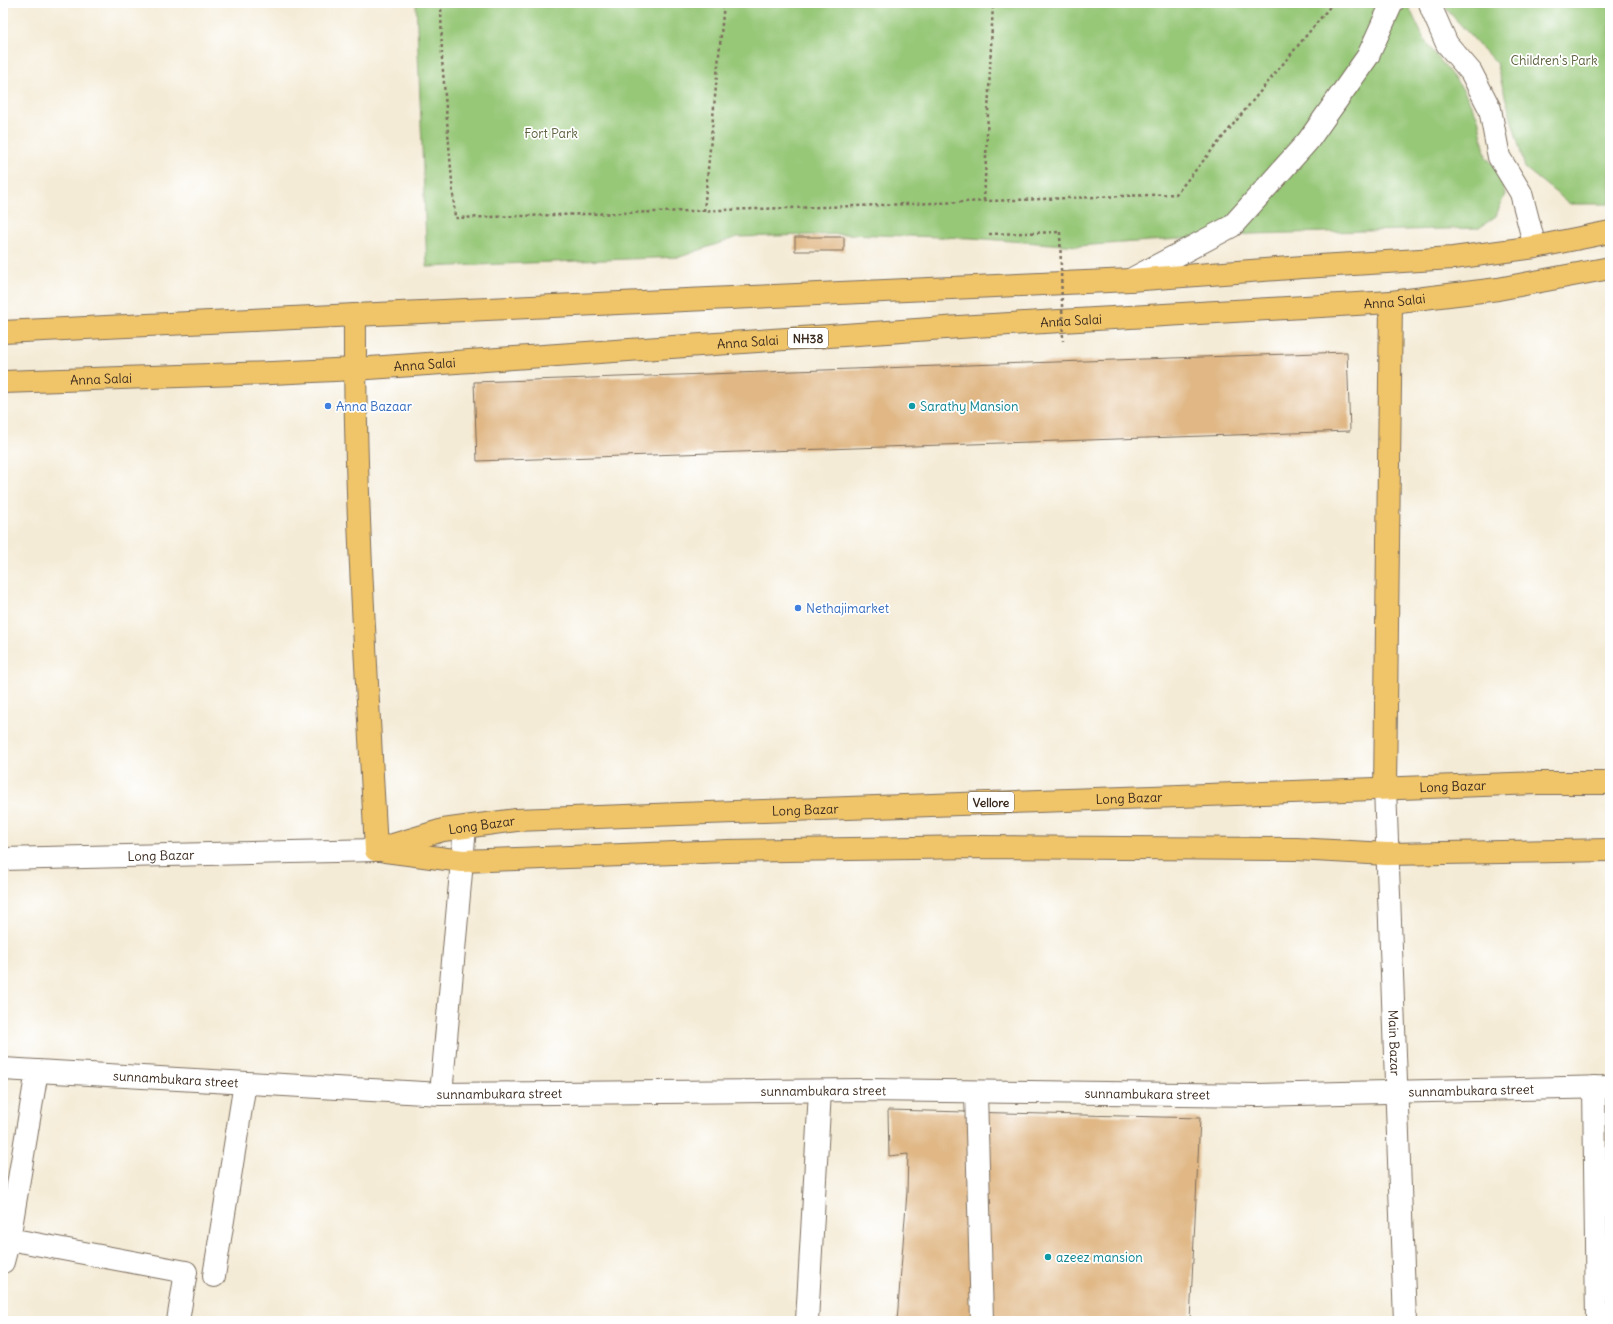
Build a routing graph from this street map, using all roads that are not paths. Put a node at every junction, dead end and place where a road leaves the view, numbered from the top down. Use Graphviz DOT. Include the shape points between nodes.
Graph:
graph roads {
  1 [pos="1392,3"];
  2 [pos="1430,3"];
  3 [pos="1610,232"];
  4 [pos="1535,247"];
  5 [pos="1610,268"];
  6 [pos="1130,280"];
  7 [pos="1391,302"];
  8 [pos="355,315"];
  9 [pos="3,332"];
  10 [pos="355,369"];
  11 [pos="3,382"];
  12 [pos="1610,783"];
  13 [pos="1384,788"];
  14 [pos="464,828"];
  15 [pos="376,850"];
  16 [pos="1610,850"];
  17 [pos="1387,854"];
  18 [pos="3,859"];
  19 [pos="462,860"];
  20 [pos="3,1069"];
  21 [pos="37,1071"];
  22 [pos="245,1083"];
  23 [pos="1602,1087"];
  24 [pos="820,1091"];
  25 [pos="976,1092"];
  26 [pos="1396,1092"];
  27 [pos="441,1094"];
  28 [pos="9,1239"];
  29 [pos="3,1262"];
  30 [pos="214,1276"];
  31 [pos="178,1321"];
  32 [pos="807,1321"];
  33 [pos="982,1321"];
  34 [pos="1405,1321"];
  35 [pos="1597,1321"];
  1 -- 6 [label="street" via="1368,56 1308,141 1232,226"];
  2 -- 4 [label="street" via="1447,44 1471,72 1490,109 1499,157 1521,193"];
  3 -- 4 [label="main road"];
  4 -- 6 [label="main road" via="1453,258"];
  5 -- 7 [label="main road, Anna Salai / NH38" via="1498,289"];
  6 -- 8 [label="main road"];
  7 -- 10 [label="main road, Anna Salai / NH38" via="966,327"];
  7 -- 13 [label="main road"];
  8 -- 9 [label="main road"];
  8 -- 10 [label="main road"];
  10 -- 11 [label="main road, Anna Salai / NH38"];
  10 -- 15 [label="main road" via="358,493"];
  12 -- 13 [label="main road, Long Bazar / Vellore"];
  13 -- 14 [label="main road, Long Bazar / Vellore" via="516,820"];
  13 -- 17 [label="street, Main Bazar"];
  14 -- 15 [label="main road, Long Bazar / Vellore" via="443,830"];
  14 -- 19 [label="street"];
  15 -- 18 [label="street, Long Bazar / Vellore"];
  15 -- 19 [label="main road"];
  16 -- 17 [label="main road"];
  17 -- 19 [label="main road" via="1296,849 976,847 728,851"];
  17 -- 26 [label="street, Main Bazar"];
  19 -- 27 [label="street"];
  20 -- 21 [label="street, sunnambukara street"];
  21 -- 22 [label="street, sunnambukara street"];
  21 -- 28 [label="street"];
  22 -- 27 [label="street, sunnambukara street"];
  22 -- 30 [label="street"];
  23 -- 26 [label="street, sunnambukara street"];
  23 -- 35 [label="street"];
  24 -- 25 [label="street, sunnambukara street"];
  24 -- 27 [label="street, sunnambukara street"];
  24 -- 32 [label="street"];
  25 -- 26 [label="street, sunnambukara street" via="1258,1096"];
  25 -- 33 [label="street"];
  26 -- 34 [label="street, Main Bazar"];
  28 -- 29 [label="street"];
  28 -- 31 [label="street" via="186,1272"];
}
